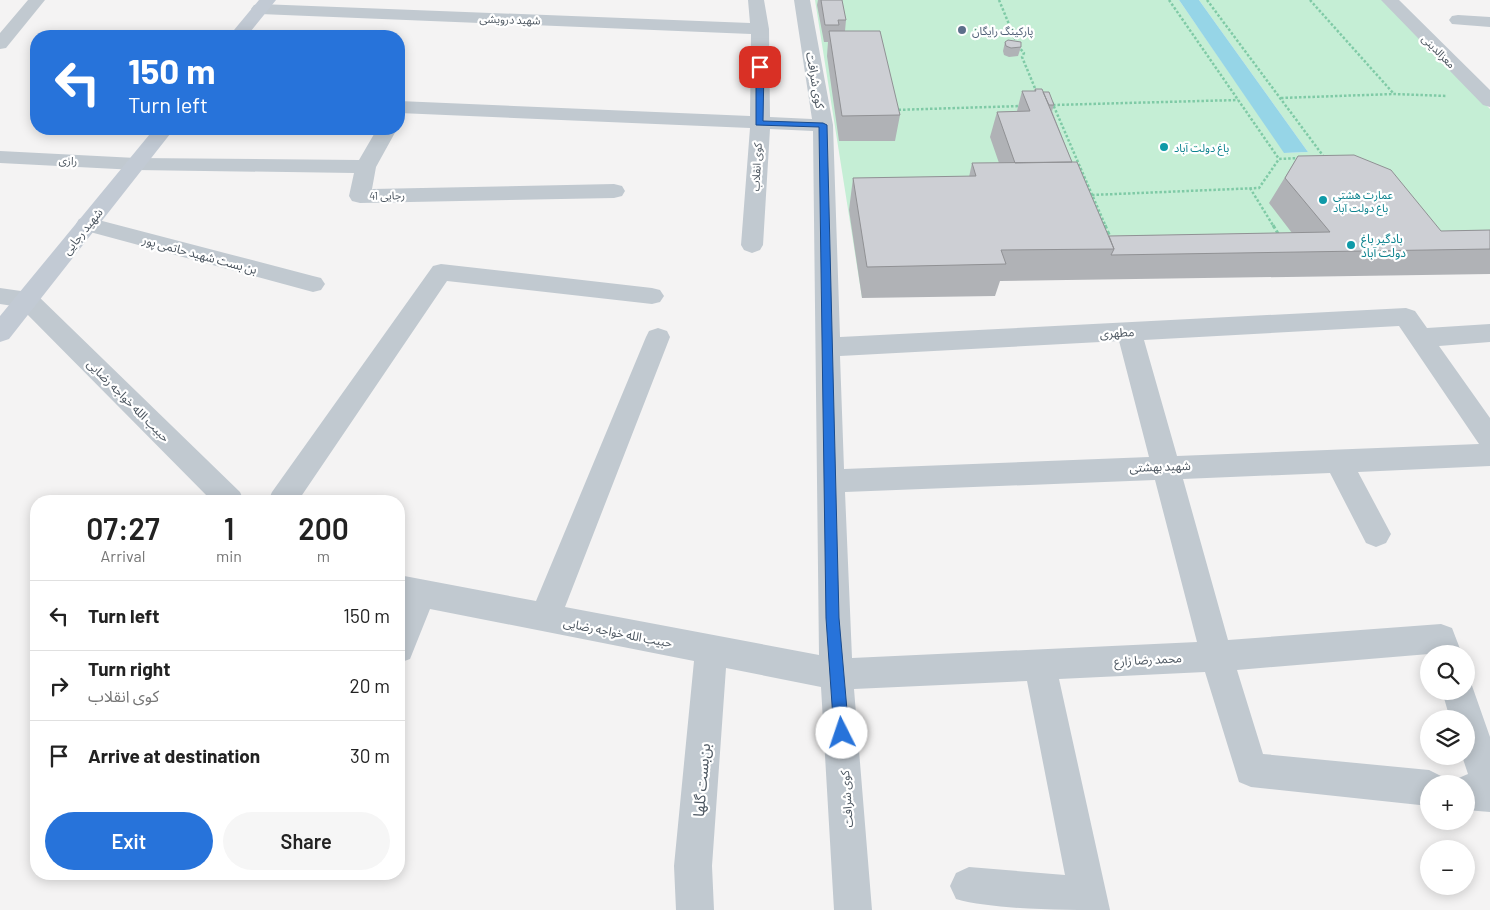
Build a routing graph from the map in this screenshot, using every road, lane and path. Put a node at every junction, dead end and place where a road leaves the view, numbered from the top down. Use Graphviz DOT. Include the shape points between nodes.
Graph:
graph roads {
  1 [pos="38,0"];
  2 [pos="756,0"];
  3 [pos="802,0"];
  4 [pos="999,0"];
  5 [pos="1169,0"];
  6 [pos="1208,0"];
  7 [pos="1310,0"];
  8 [pos="1389,0"];
  9 [pos="264,5"];
  10 [pos="1458,20"];
  11 [pos="1490,22"];
  12 [pos="760,29"];
  13 [pos="243,30"];
  14 [pos="0,44"];
  15 [pos="1394,94"];
  16 [pos="1038,97"];
  17 [pos="1050,97"];
  18 [pos="1280,98"];
  19 [pos="1488,99"];
  20 [pos="1238,100"];
  21 [pos="1047,105"];
  22 [pos="1054,105"];
  23 [pos="1024,106"];
  24 [pos="405,108"];
  25 [pos="889,110"];
  26 [pos="759,123"];
  27 [pos="823,125"];
  28 [pos="159,135"];
  29 [pos="384,135"];
  30 [pos="0,156"];
  31 [pos="1306,158"];
  32 [pos="1315,158"];
  33 [pos="1279,159"];
  34 [pos="136,164"];
  35 [pos="366,167"];
  36 [pos="1250,188"];
  37 [pos="614,191"];
  38 [pos="1092,195"];
  39 [pos="87,224"];
  40 [pos="1283,242"];
  41 [pos="1113,244"];
  42 [pos="752,245"];
  43 [pos="313,284"];
  44 [pos="0,296"];
  45 [pos="652,296"];
  46 [pos="27,299"];
  47 [pos="1129,331"];
  48 [pos="0,333"];
  49 [pos="1490,333"];
  50 [pos="658,337"];
  51 [pos="1421,338"];
  52 [pos="828,347"];
  53 [pos="1479,408"];
  54 [pos="1490,439"];
  55 [pos="1490,455"];
  56 [pos="1338,461"];
  57 [pos="1167,466"];
  58 [pos="830,480"];
  59 [pos="224,495"];
  60 [pos="286,495"];
  61 [pos="1376,534"];
  62 [pos="410,591"];
  63 [pos="405,617"];
  64 [pos="545,618"];
  65 [pos="1443,645"];
  66 [pos="711,650"];
  67 [pos="1217,656"];
  68 [pos="1040,664"];
  69 [pos="838,674"];
  70 [pos="1461,700"];
  71 [pos="1420,787"];
  72 [pos="1490,789"];
  73 [pos="1475,793"];
  74 [pos="1490,794"];
  75 [pos="969,886"];
  76 [pos="1090,903"];
  77 [pos="695,910"];
  78 [pos="854,910"];
  1 -- 14 [label="street"];
  2 -- 12 [label="street, کوی انقلاب"];
  3 -- 27 [label="street, کوی شرافت"];
  4 -- 16 [label="path" via="1024,53 1022,57"];
  5 -- 20 [label="path"];
  6 -- 18 [label="path"];
  7 -- 15 [label="path"];
  8 -- 19 [label="street, معزالدینی"];
  9 -- 12 [label="street, شهید درویشی"];
  9 -- 13 [label="main road"];
  10 -- 11 [label="street"];
  12 -- 26 [label="street, کوی انقلاب"];
  15 -- 18 [label="path"];
  15 -- 19 [label="path"];
  17 -- 22 [label="path"];
  18 -- 32 [label="path" via="1324,157"];
  20 -- 22 [label="path"];
  20 -- 33 [label="path"];
  21 -- 22 [label="path"];
  22 -- 38 [label="path"];
  23 -- 25 [label="path"];
  24 -- 26 [label="street"];
  26 -- 27 [label="street"];
  26 -- 42 [label="street, کوی انقلاب"];
  27 -- 52 [label="street, کوی شرافت"];
  28 -- 34 [label="main road, شهید رجایی"];
  29 -- 35 [label="street"];
  30 -- 34 [label="street, رازی"];
  31 -- 33 [label="path"];
  33 -- 36 [label="path" via="1259,188"];
  34 -- 35 [label="street"];
  34 -- 39 [label="main road, شهید رجایی"];
  35 -- 37 [label="street, رجایی 41" via="360,196"];
  36 -- 38 [label="path"];
  36 -- 40 [label="path"];
  38 -- 41 [label="path"];
  39 -- 43 [label="street, بن بست شهید حاتمی پور"];
  39 -- 46 [label="main road, شهید رجایی"];
  44 -- 46 [label="street"];
  45 -- 60 [label="street" via="441,272"];
  46 -- 48 [label="main road, شهید رجایی"];
  46 -- 59 [label="street, حبیب الله خواجه رضایی"];
  47 -- 51 [label="street, مطهری" via="1406,317"];
  47 -- 52 [label="street, مطهری"];
  47 -- 57 [label="street"];
  49 -- 51 [label="street"];
  50 -- 64 [label="street"];
  51 -- 53 [label="street"];
  52 -- 58 [label="street, کوی شرافت"];
  53 -- 54 [label="street"];
  55 -- 56 [label="street, شهید بهشتی"];
  56 -- 57 [label="street, شهید بهشتی"];
  56 -- 61 [label="street"];
  57 -- 58 [label="street, شهید بهشتی"];
  57 -- 67 [label="street"];
  58 -- 69 [label="street, کوی شرافت" via="833,618"];
  62 -- 63 [label="street"];
  62 -- 64 [label="street, حبیب الله خواجه رضایی"];
  64 -- 66 [label="street, حبیب الله خواجه رضایی"];
  65 -- 67 [label="street, محمد رضا زارع" via="1441,638"];
  66 -- 69 [label="street, حبیب الله خواجه رضایی"];
  66 -- 77 [label="street, بن‌بست گلها" via="693,866"];
  67 -- 68 [label="street, محمد رضا زارع"];
  67 -- 71 [label="street" via="1251,770"];
  68 -- 69 [label="street, محمد رضا زارع"];
  68 -- 76 [label="street"];
  69 -- 78 [label="street, کوی شرافت"];
  70 -- 72 [label="street"];
  73 -- 74 [label="street"];
  75 -- 76 [label="street"];
}
